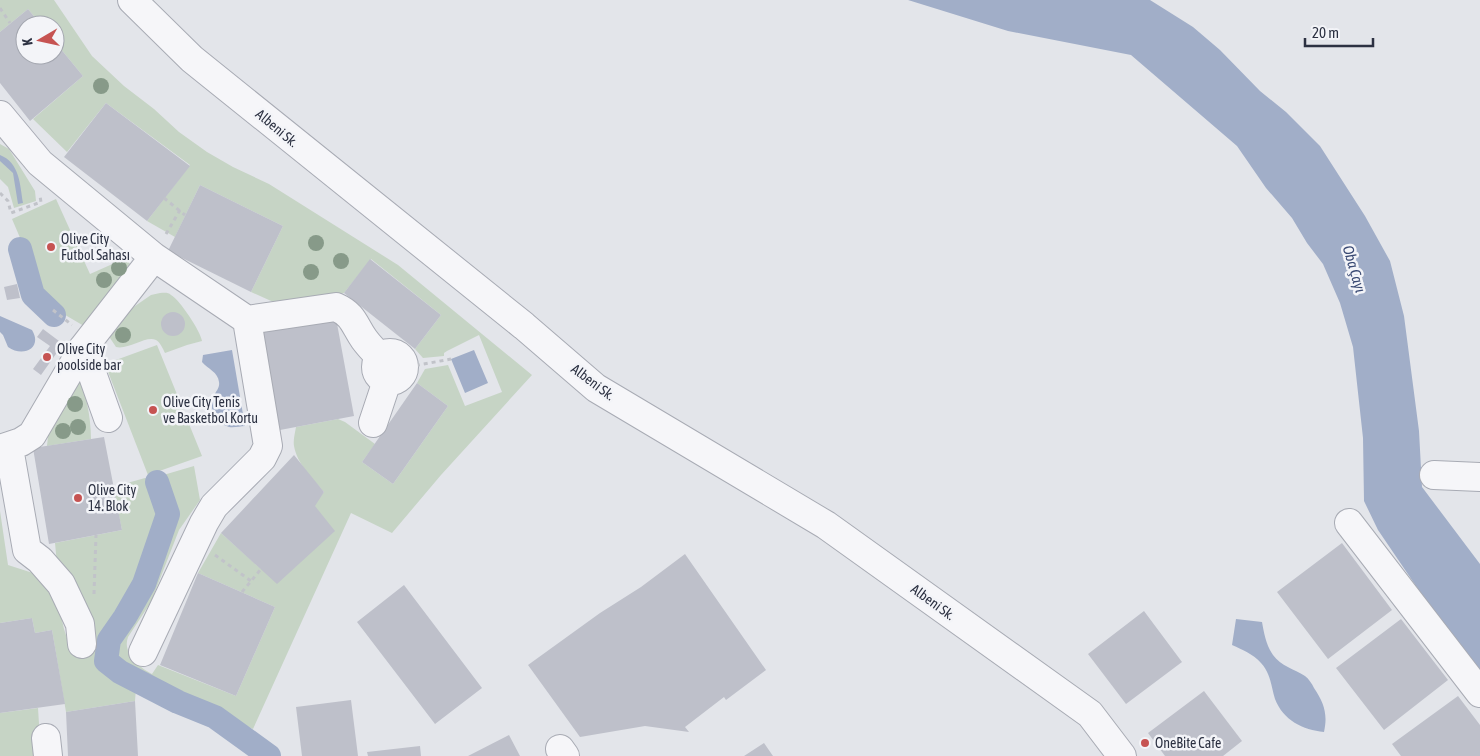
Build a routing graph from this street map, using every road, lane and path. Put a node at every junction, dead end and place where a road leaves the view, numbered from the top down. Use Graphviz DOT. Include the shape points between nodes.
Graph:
graph roads {
  1 [pos="132,0"];
  2 [pos="0,9"];
  3 [pos="10,23"];
  4 [pos="0,115"];
  5 [pos="39,180"];
  6 [pos="0,192"];
  7 [pos="164,198"];
  8 [pos="186,215"];
  9 [pos="154,256"];
  10 [pos="247,320"];
  11 [pos="83,348"];
  12 [pos="451,359"];
  13 [pos="390,369"];
  14 [pos="108,418"];
  15 [pos="373,422"];
  16 [pos="4,449"];
  17 [pos="1434,475"];
  18 [pos="1480,478"];
  19 [pos="1349,524"];
  20 [pos="96,535"];
  21 [pos="195,541"];
  22 [pos="261,569"];
  23 [pos="251,581"];
  24 [pos="242,592"];
  25 [pos="81,634"];
  26 [pos="143,652"];
  27 [pos="1480,693"];
  28 [pos="1090,714"];
  29 [pos="1114,756"];
  30 [pos="1122,756"];
  1 -- 28 [label="street, Albeni Sk." via="192,59 524,326 596,388 826,525"];
  2 -- 3 [label="path"];
  4 -- 5 [label="street"];
  5 -- 6 [label="path" via="11,213 8,201"];
  5 -- 9 [label="street"];
  7 -- 8 [label="path"];
  9 -- 10 [label="street"];
  9 -- 11 [label="street"];
  10 -- 13 [label="street" via="336,307 353,319 363,338"];
  10 -- 21 [label="street" via="267,451 214,506"];
  11 -- 14 [label="street"];
  11 -- 16 [label="street" via="32,435"];
  12 -- 13 [label="path"];
  13 -- 15 [label="street"];
  16 -- 25 [label="street" via="27,550 61,584"];
  17 -- 18 [label="street"];
  19 -- 27 [label="street"];
  20 -- 25 [label="path" via="93,599"];
  21 -- 23 [label="path"];
  21 -- 26 [label="street"];
  22 -- 23 [label="path"];
  23 -- 24 [label="path"];
  28 -- 29 [label="street, Albeni Sk."];
  28 -- 30 [label="street, Albeni Sk."];
}
